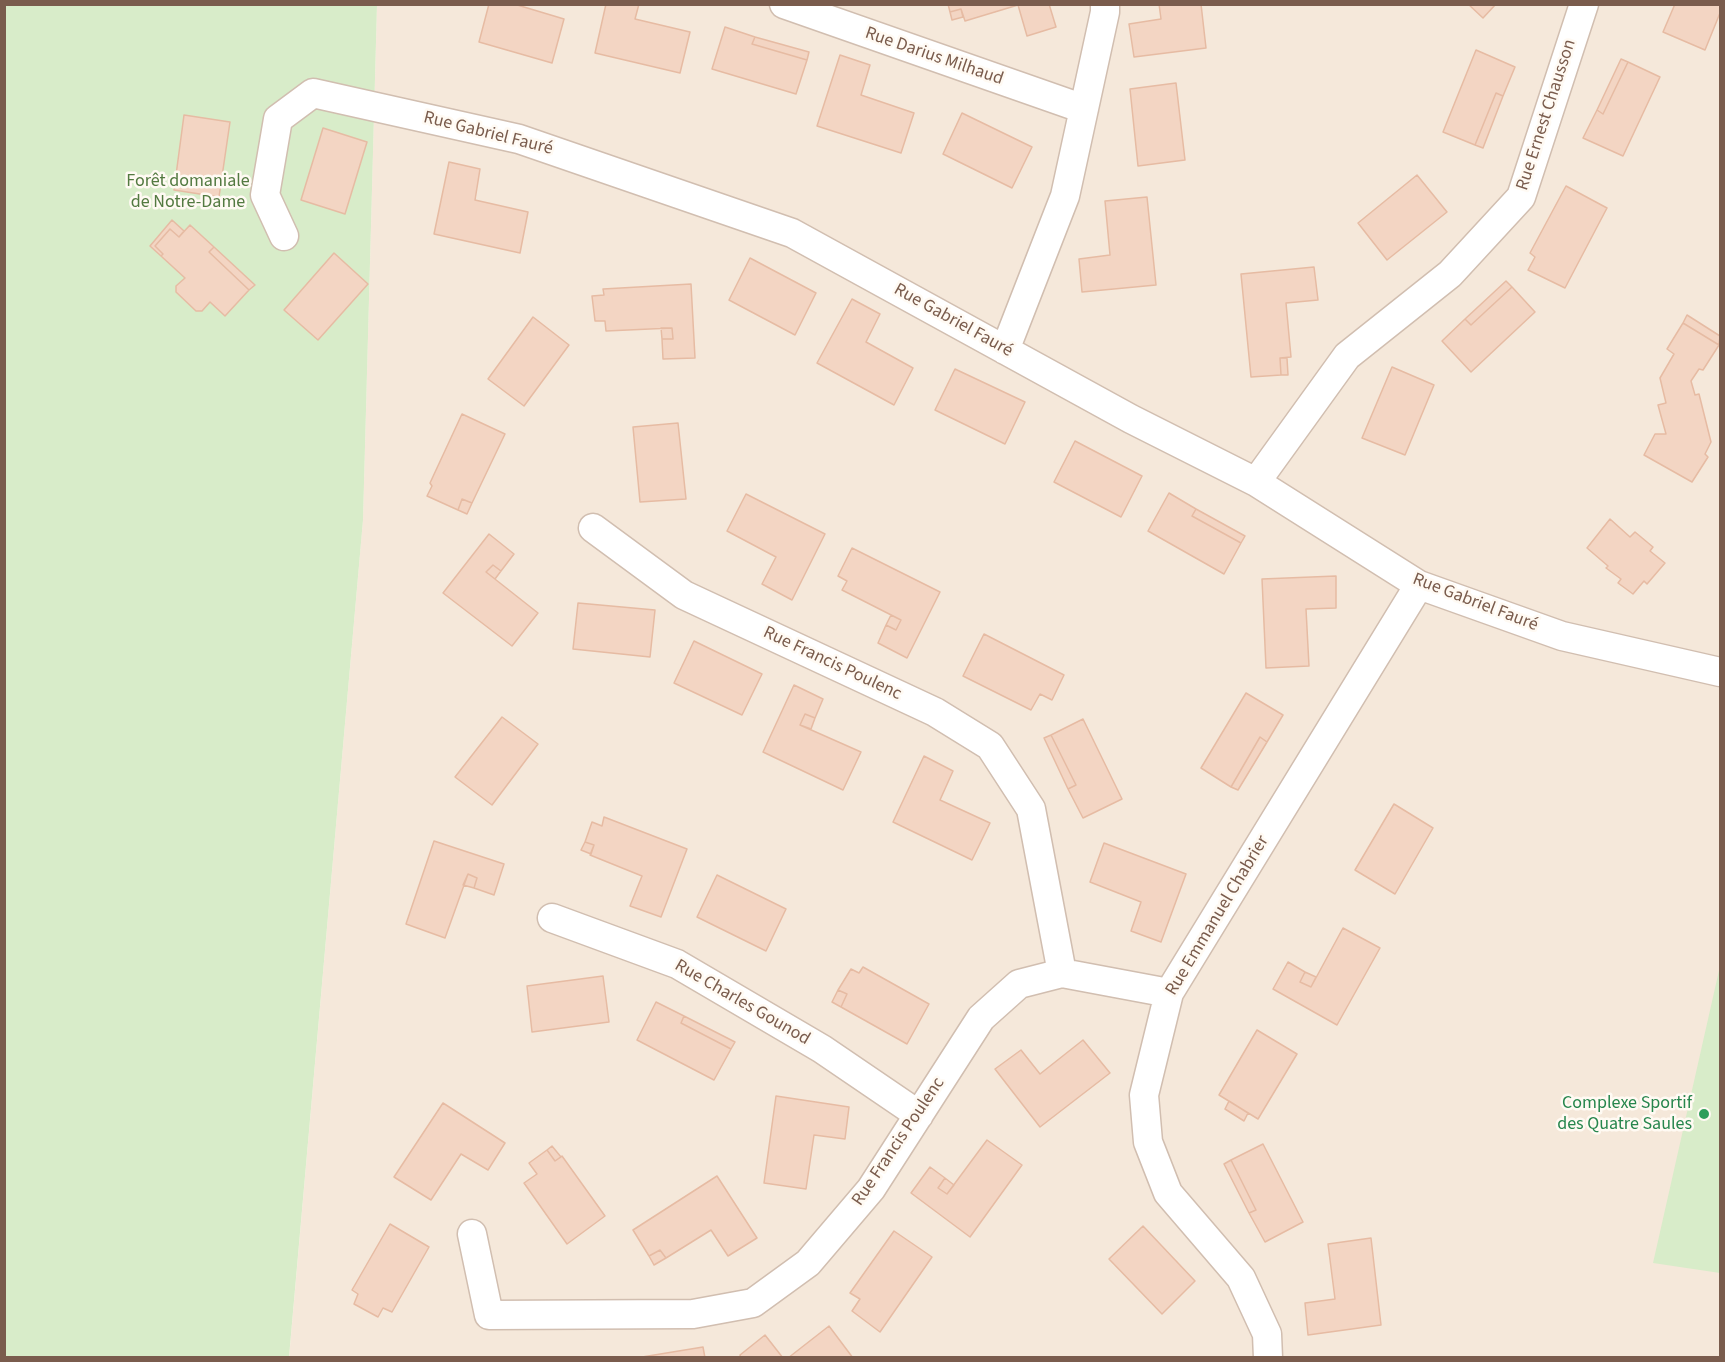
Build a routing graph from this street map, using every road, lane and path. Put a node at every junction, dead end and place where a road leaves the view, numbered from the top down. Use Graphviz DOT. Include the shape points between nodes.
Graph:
graph roads {
  1 [pos="784,4"];
  2 [pos="1105,4"];
  3 [pos="1584,4"];
  4 [pos="1084,109"];
  5 [pos="284,236"];
  6 [pos="1005,350"];
  7 [pos="1256,482"];
  8 [pos="592,528"];
  9 [pos="1419,585"];
  10 [pos="1720,672"];
  11 [pos="552,918"];
  12 [pos="1062,973"];
  13 [pos="1169,993"];
  14 [pos="919,1115"];
  15 [pos="472,1234"];
  16 [pos="1268,1358"];
  1 -- 4 [label="street, Rue Darius Milhaud"];
  2 -- 4 [label="street"];
  3 -- 7 [label="street, Rue Ernest Chausson" via="1521,197 1450,274 1347,356"];
  4 -- 6 [label="street" via="1065,196"];
  5 -- 6 [label="street, Rue Gabriel Fauré" via="264,195 278,119 313,93 519,139 792,233"];
  6 -- 7 [label="street, Rue Gabriel Fauré"];
  7 -- 9 [label="street, Rue Gabriel Fauré"];
  8 -- 12 [label="street, Rue Francis Poulenc" via="684,595 935,712 990,746 1031,809"];
  9 -- 10 [label="street, Rue Gabriel Fauré" via="1563,636"];
  9 -- 13 [label="street, Rue Emmanuel Chabrier"];
  11 -- 14 [label="street, Rue Charles Gounod" via="677,964 822,1049"];
  12 -- 13 [label="street, Rue Francis Poulenc"];
  12 -- 14 [label="street, Rue Francis Poulenc" via="1019,984 981,1018"];
  13 -- 16 [label="street, Rue Emmanuel Chabrier" via="1144,1095 1148,1142 1168,1193 1241,1278 1267,1334"];
  14 -- 15 [label="street, Rue Francis Poulenc" via="870,1189 808,1263 753,1303 693,1314 489,1315"];
}
